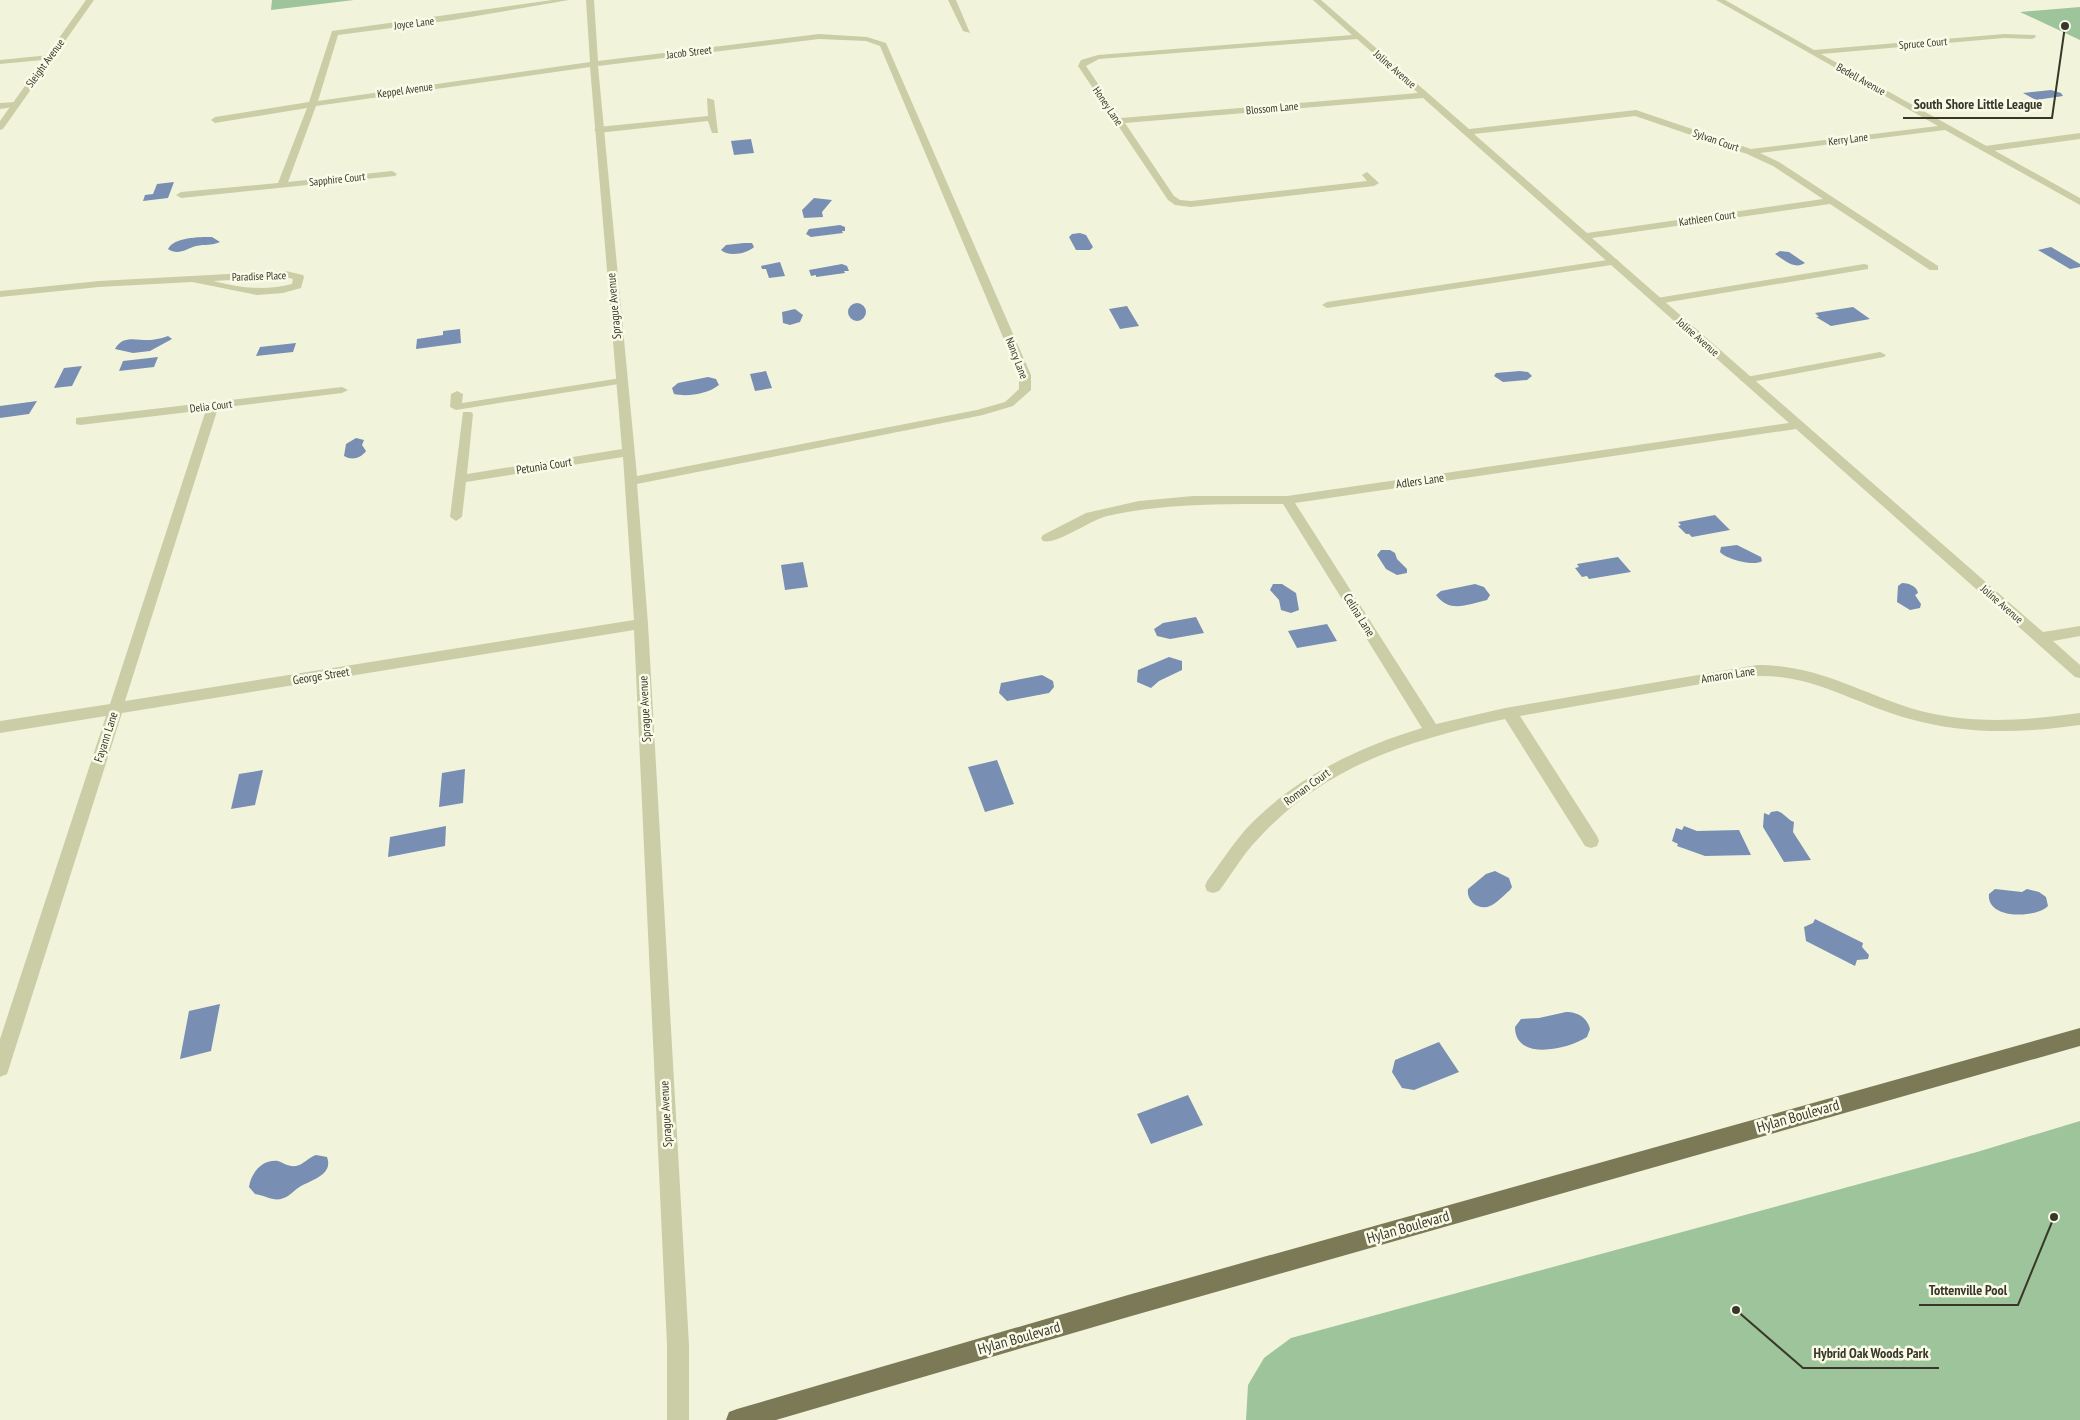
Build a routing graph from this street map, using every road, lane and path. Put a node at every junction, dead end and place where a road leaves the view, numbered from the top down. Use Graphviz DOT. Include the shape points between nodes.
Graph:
graph roads {
  1 [pos="90,0"];
  2 [pos="565,0"];
  3 [pos="590,0"];
  4 [pos="952,0"];
  5 [pos="1317,0"];
  6 [pos="1720,0"];
  7 [pos="967,31"];
  8 [pos="1359,37"];
  9 [pos="2032,37"];
  10 [pos="783,39"];
  11 [pos="1813,52"];
  12 [pos="50,57"];
  13 [pos="0,62"];
  14 [pos="595,63"];
  15 [pos="1426,95"];
  16 [pos="710,100"];
  17 [pos="16,104"];
  18 [pos="313,104"];
  19 [pos="0,106"];
  20 [pos="712,118"];
  21 [pos="215,120"];
  22 [pos="1118,121"];
  23 [pos="0,127"];
  24 [pos="1947,127"];
  25 [pos="598,130"];
  26 [pos="715,131"];
  27 [pos="1467,132"];
  28 [pos="2080,136"];
  29 [pos="1985,149"];
  30 [pos="1750,152"];
  31 [pos="392,174"];
  32 [pos="1366,175"];
  33 [pos="282,185"];
  34 [pos="181,195"];
  35 [pos="1830,201"];
  36 [pos="2080,202"];
  37 [pos="1583,236"];
  38 [pos="1614,262"];
  39 [pos="1864,267"];
  40 [pos="1934,268"];
  41 [pos="192,279"];
  42 [pos="0,294"];
  43 [pos="1657,301"];
  44 [pos="1327,305"];
  45 [pos="1880,355"];
  46 [pos="1746,380"];
  47 [pos="621,382"];
  48 [pos="342,390"];
  49 [pos="457,394"];
  50 [pos="213,406"];
  51 [pos="467,414"];
  52 [pos="80,421"];
  53 [pos="1797,425"];
  54 [pos="628,452"];
  55 [pos="460,479"];
  56 [pos="631,481"];
  57 [pos="1287,500"];
  58 [pos="456,516"];
  59 [pos="1048,538"];
  60 [pos="641,624"];
  61 [pos="2080,631"];
  62 [pos="2040,638"];
  63 [pos="2080,673"];
  64 [pos="115,709"];
  65 [pos="1510,713"];
  66 [pos="2080,719"];
  67 [pos="0,728"];
  68 [pos="1431,729"];
  69 [pos="1591,841"];
  70 [pos="1213,886"];
  71 [pos="2080,1036"];
  72 [pos="0,1068"];
  73 [pos="678,1420"];
  74 [pos="737,1420"];
  1 -- 12 [label="street, Sleight Avenue"];
  2 -- 18 [label="street, Joyce Lane" via="335,33"];
  3 -- 14 [label="street, Sprague Avenue"];
  4 -- 7 [label="street"];
  5 -- 8 [label="street, Joline Avenue"];
  6 -- 11 [label="street, Bedell Avenue"];
  8 -- 15 [label="street, Joline Avenue"];
  8 -- 22 [label="street, Honey Lane" via="1098,57 1084,62 1083,70"];
  9 -- 11 [label="street, Spruce Court" via="2004,36"];
  10 -- 14 [label="street, Jacob Street"];
  10 -- 56 [label="street, Nancy Lane" via="860,38 885,47 1025,375 1025,390 1009,404 979,414"];
  11 -- 24 [label="street, Bedell Avenue"];
  12 -- 13 [label="street"];
  12 -- 17 [label="street, Sleight Avenue"];
  14 -- 18 [label="street, Keppel Avenue"];
  14 -- 25 [label="street, Sprague Avenue"];
  15 -- 22 [label="street, Blossom Lane"];
  15 -- 27 [label="street, Joline Avenue"];
  16 -- 20 [label="street"];
  17 -- 19 [label="street"];
  17 -- 23 [label="street, Sleight Avenue"];
  18 -- 21 [label="street, Keppel Avenue"];
  18 -- 33 [label="street"];
  20 -- 25 [label="street"];
  20 -- 26 [label="street"];
  22 -- 32 [label="street, Honey Lane" via="1171,198 1178,203 1374,183"];
  24 -- 29 [label="street, Bedell Avenue"];
  24 -- 30 [label="street, Kerry Lane"];
  25 -- 47 [label="street, Sprague Avenue"];
  27 -- 30 [label="street, Sylvan Court" via="1636,113"];
  27 -- 37 [label="street, Joline Avenue"];
  28 -- 29 [label="street"];
  29 -- 36 [label="street, Bedell Avenue"];
  30 -- 35 [label="street, Sylvan Court" via="1776,164"];
  31 -- 33 [label="street, Sapphire Court"];
  33 -- 34 [label="street, Sapphire Court"];
  35 -- 37 [label="street, Kathleen Court"];
  35 -- 40 [label="street, Sylvan Court"];
  37 -- 38 [label="street, Joline Avenue"];
  38 -- 43 [label="street, Joline Avenue"];
  38 -- 44 [label="street"];
  39 -- 43 [label="street"];
  41 -- 41 [label="street, Paradise Place" via="286,274 299,276 297,286 276,293 250,293"];
  41 -- 42 [label="street, Paradise Place"];
  43 -- 46 [label="street, Joline Avenue"];
  45 -- 46 [label="street"];
  46 -- 53 [label="street, Joline Avenue"];
  47 -- 49 [label="street" via="456,407"];
  47 -- 54 [label="street, Sprague Avenue"];
  48 -- 50 [label="street, Delia Court"];
  50 -- 52 [label="street, Delia Court"];
  50 -- 64 [label="street, Fayann Lane"];
  51 -- 55 [label="street"];
  53 -- 57 [label="street, Adlers Lane"];
  53 -- 62 [label="street, Joline Avenue"];
  54 -- 55 [label="street, Petunia Court"];
  54 -- 56 [label="street, Sprague Avenue"];
  55 -- 58 [label="street"];
  56 -- 60 [label="street, Sprague Avenue"];
  57 -- 59 [label="street, Adlers Lane" via="1193,500 1139,505 1091,516"];
  57 -- 68 [label="street, Celina Lane"];
  60 -- 64 [label="street, George Street"];
  60 -- 73 [label="street, Sprague Avenue" via="678,1345"];
  61 -- 62 [label="street"];
  62 -- 63 [label="street, Joline Avenue"];
  64 -- 67 [label="street, George Street"];
  64 -- 72 [label="street, Fayann Lane"];
  65 -- 66 [label="street, Amaron Lane" via="1754,670 1807,676 1845,687 1885,706 1955,724 1998,728"];
  65 -- 68 [label="street, Amaron Lane"];
  65 -- 69 [label="street"];
  68 -- 70 [label="street, Roman Court" via="1381,745 1332,768 1298,790 1258,825"];
  71 -- 74 [label="main road, Hylan Boulevard"];
}
